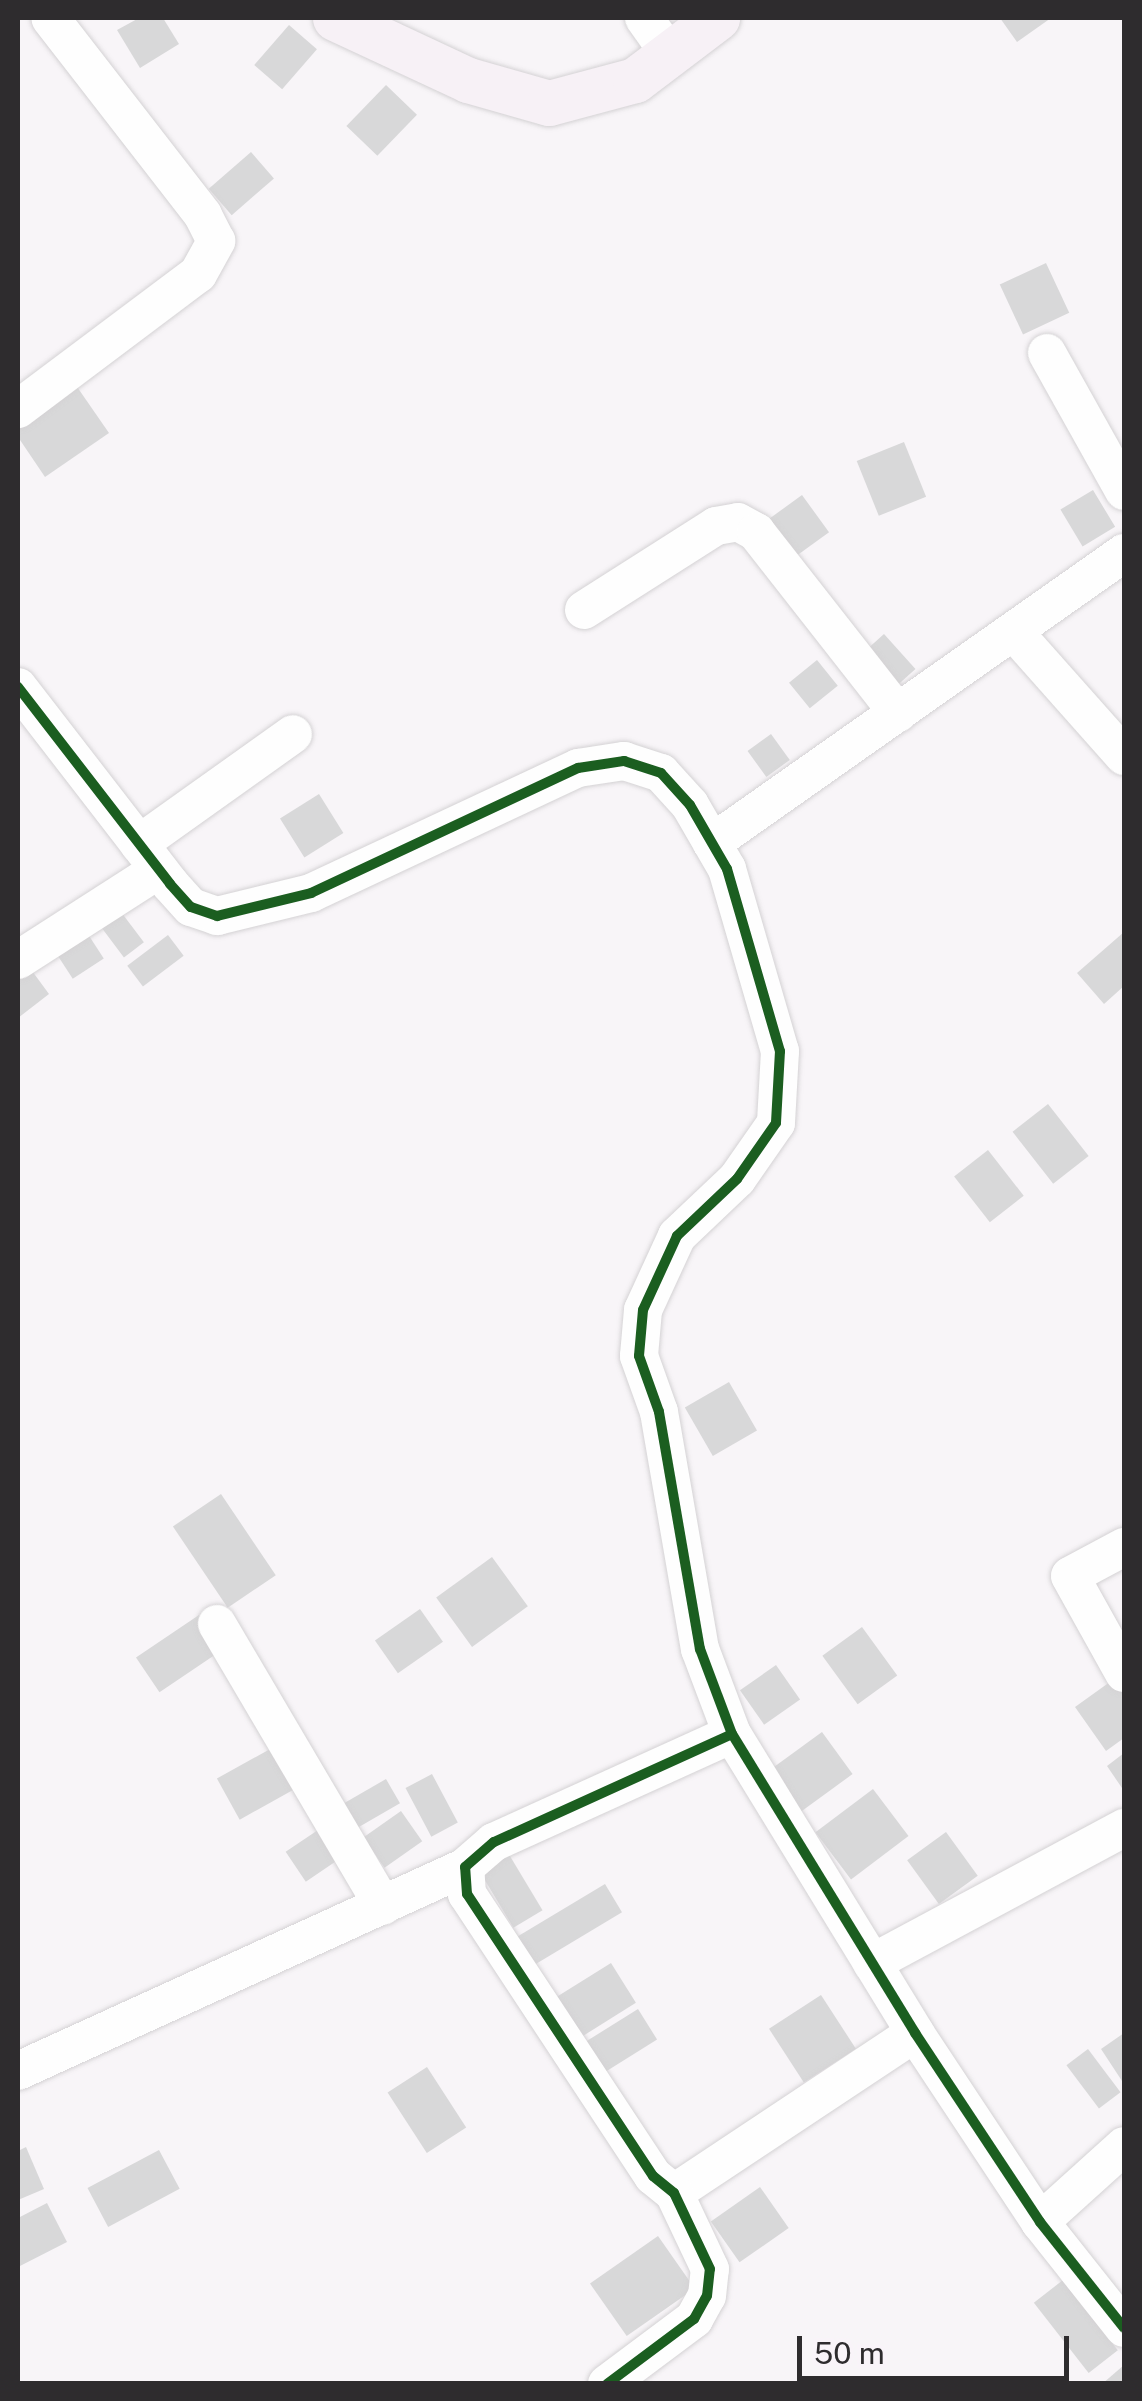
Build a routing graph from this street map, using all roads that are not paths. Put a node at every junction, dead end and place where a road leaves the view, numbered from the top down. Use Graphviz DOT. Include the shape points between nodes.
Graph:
graph roads {
  1 [pos="50,18"];
  2 [pos="336,18"];
  3 [pos="644,18"];
  4 [pos="717,18"];
  5 [pos="671,56"];
  6 [pos="1047,353"];
  7 [pos="18,409"];
  8 [pos="1124,491"];
  9 [pos="1124,553"];
  10 [pos="584,610"];
  11 [pos="1014,632"];
  12 [pos="18,687"];
  13 [pos="898,714"];
  14 [pos="294,734"];
  15 [pos="1124,756"];
  16 [pos="712,844"];
  17 [pos="148,857"];
  18 [pos="18,960"];
  19 [pos="1124,1547"];
  20 [pos="217,1624"];
  21 [pos="1124,1673"];
  22 [pos="732,1734"];
  23 [pos="1124,1828"];
  24 [pos="465,1867"];
  25 [pos="383,1906"];
  26 [pos="872,1963"];
  27 [pos="915,2033"];
  28 [pos="18,2071"];
  29 [pos="1124,2146"];
  30 [pos="674,2193"];
  31 [pos="1040,2222"];
  32 [pos="1124,2328"];
  33 [pos="630,2378"];
  1 -- 7 [label="street" via="203,215 216,241 198,274"];
  2 -- 5 [label="main road" via="468,80 549,103 609,91"];
  3 -- 5 [label="street"];
  4 -- 5 [label="main road"];
  6 -- 8 [label="street"];
  9 -- 11 [label="street"];
  10 -- 13 [label="street" via="716,526 738,522 756,532"];
  11 -- 13 [label="street"];
  11 -- 15 [label="street"];
  12 -- 17 [label="street"];
  13 -- 16 [label="street"];
  14 -- 17 [label="street"];
  16 -- 17 [label="street" via="662,773 624,761 578,768 311,893 248,912 217,916 192,908"];
  16 -- 22 [label="street" via="727,868 776,1021 776,1123 737,1179 677,1236 643,1310 639,1356 658,1412 700,1649"];
  17 -- 18 [label="street"];
  19 -- 21 [label="street" via="1070,1576"];
  20 -- 25 [label="street"];
  22 -- 24 [label="street" via="494,1842"];
  22 -- 26 [label="street"];
  23 -- 26 [label="street"];
  24 -- 25 [label="street"];
  24 -- 30 [label="street" via="467,1894 653,2176"];
  25 -- 28 [label="street"];
  26 -- 27 [label="street"];
  27 -- 30 [label="street"];
  27 -- 31 [label="street"];
  29 -- 31 [label="street"];
  30 -- 33 [label="street" via="710,2269 707,2296 694,2319"];
  31 -- 32 [label="street"];
}
